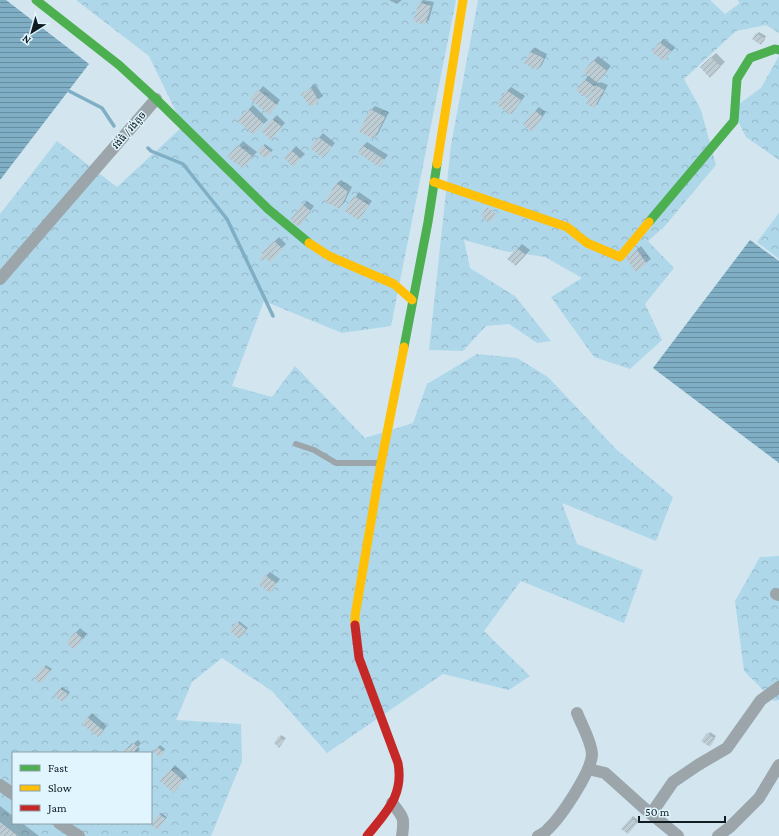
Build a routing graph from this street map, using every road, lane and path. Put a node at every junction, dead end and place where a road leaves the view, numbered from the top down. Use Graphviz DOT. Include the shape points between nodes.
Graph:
graph roads {
  1 [pos="36,0"];
  2 [pos="463,0"];
  3 [pos="779,50"];
  4 [pos="156,99"];
  5 [pos="434,182"];
  6 [pos="0,279"];
  7 [pos="412,300"];
  8 [pos="296,444"];
  9 [pos="381,463"];
  10 [pos="779,687"];
  11 [pos="577,713"];
  12 [pos="779,765"];
  13 [pos="588,769"];
  14 [pos="0,785"];
  15 [pos="12,793"];
  16 [pos="392,803"];
  17 [pos="651,814"];
  18 [pos="61,824"];
  19 [pos="79,836"];
  20 [pos="367,836"];
  21 [pos="402,836"];
  22 [pos="538,836"];
  23 [pos="678,836"];
  24 [pos="718,836"];
  1 -- 4 [label="street" via="119,65"];
  2 -- 5 [label="street"];
  3 -- 5 [label="street" via="775,49 750,58 737,80 734,121 620,257 587,243 567,227"];
  4 -- 6 [label="street, វង់ធំ / វង់តូច"];
  4 -- 7 [label="street" via="268,209 302,238 329,256 394,284"];
  5 -- 7 [label="street"];
  7 -- 9 [label="street"];
  8 -- 9 [label="lane" via="314,450 336,463"];
  9 -- 16 [label="street" via="355,616 355,633 359,658 398,763 400,780"];
  10 -- 17 [label="street" via="761,700 727,748 673,782"];
  11 -- 13 [label="street" via="592,755"];
  12 -- 24 [label="street" via="759,798"];
  13 -- 17 [label="street" via="605,773"];
  13 -- 22 [label="street" via="559,817 547,831"];
  14 -- 15 [label="street"];
  16 -- 20 [label="street"];
  16 -- 21 [label="street" via="404,822"];
  17 -- 23 [label="street"];
  18 -- 19 [label="street"];
}
